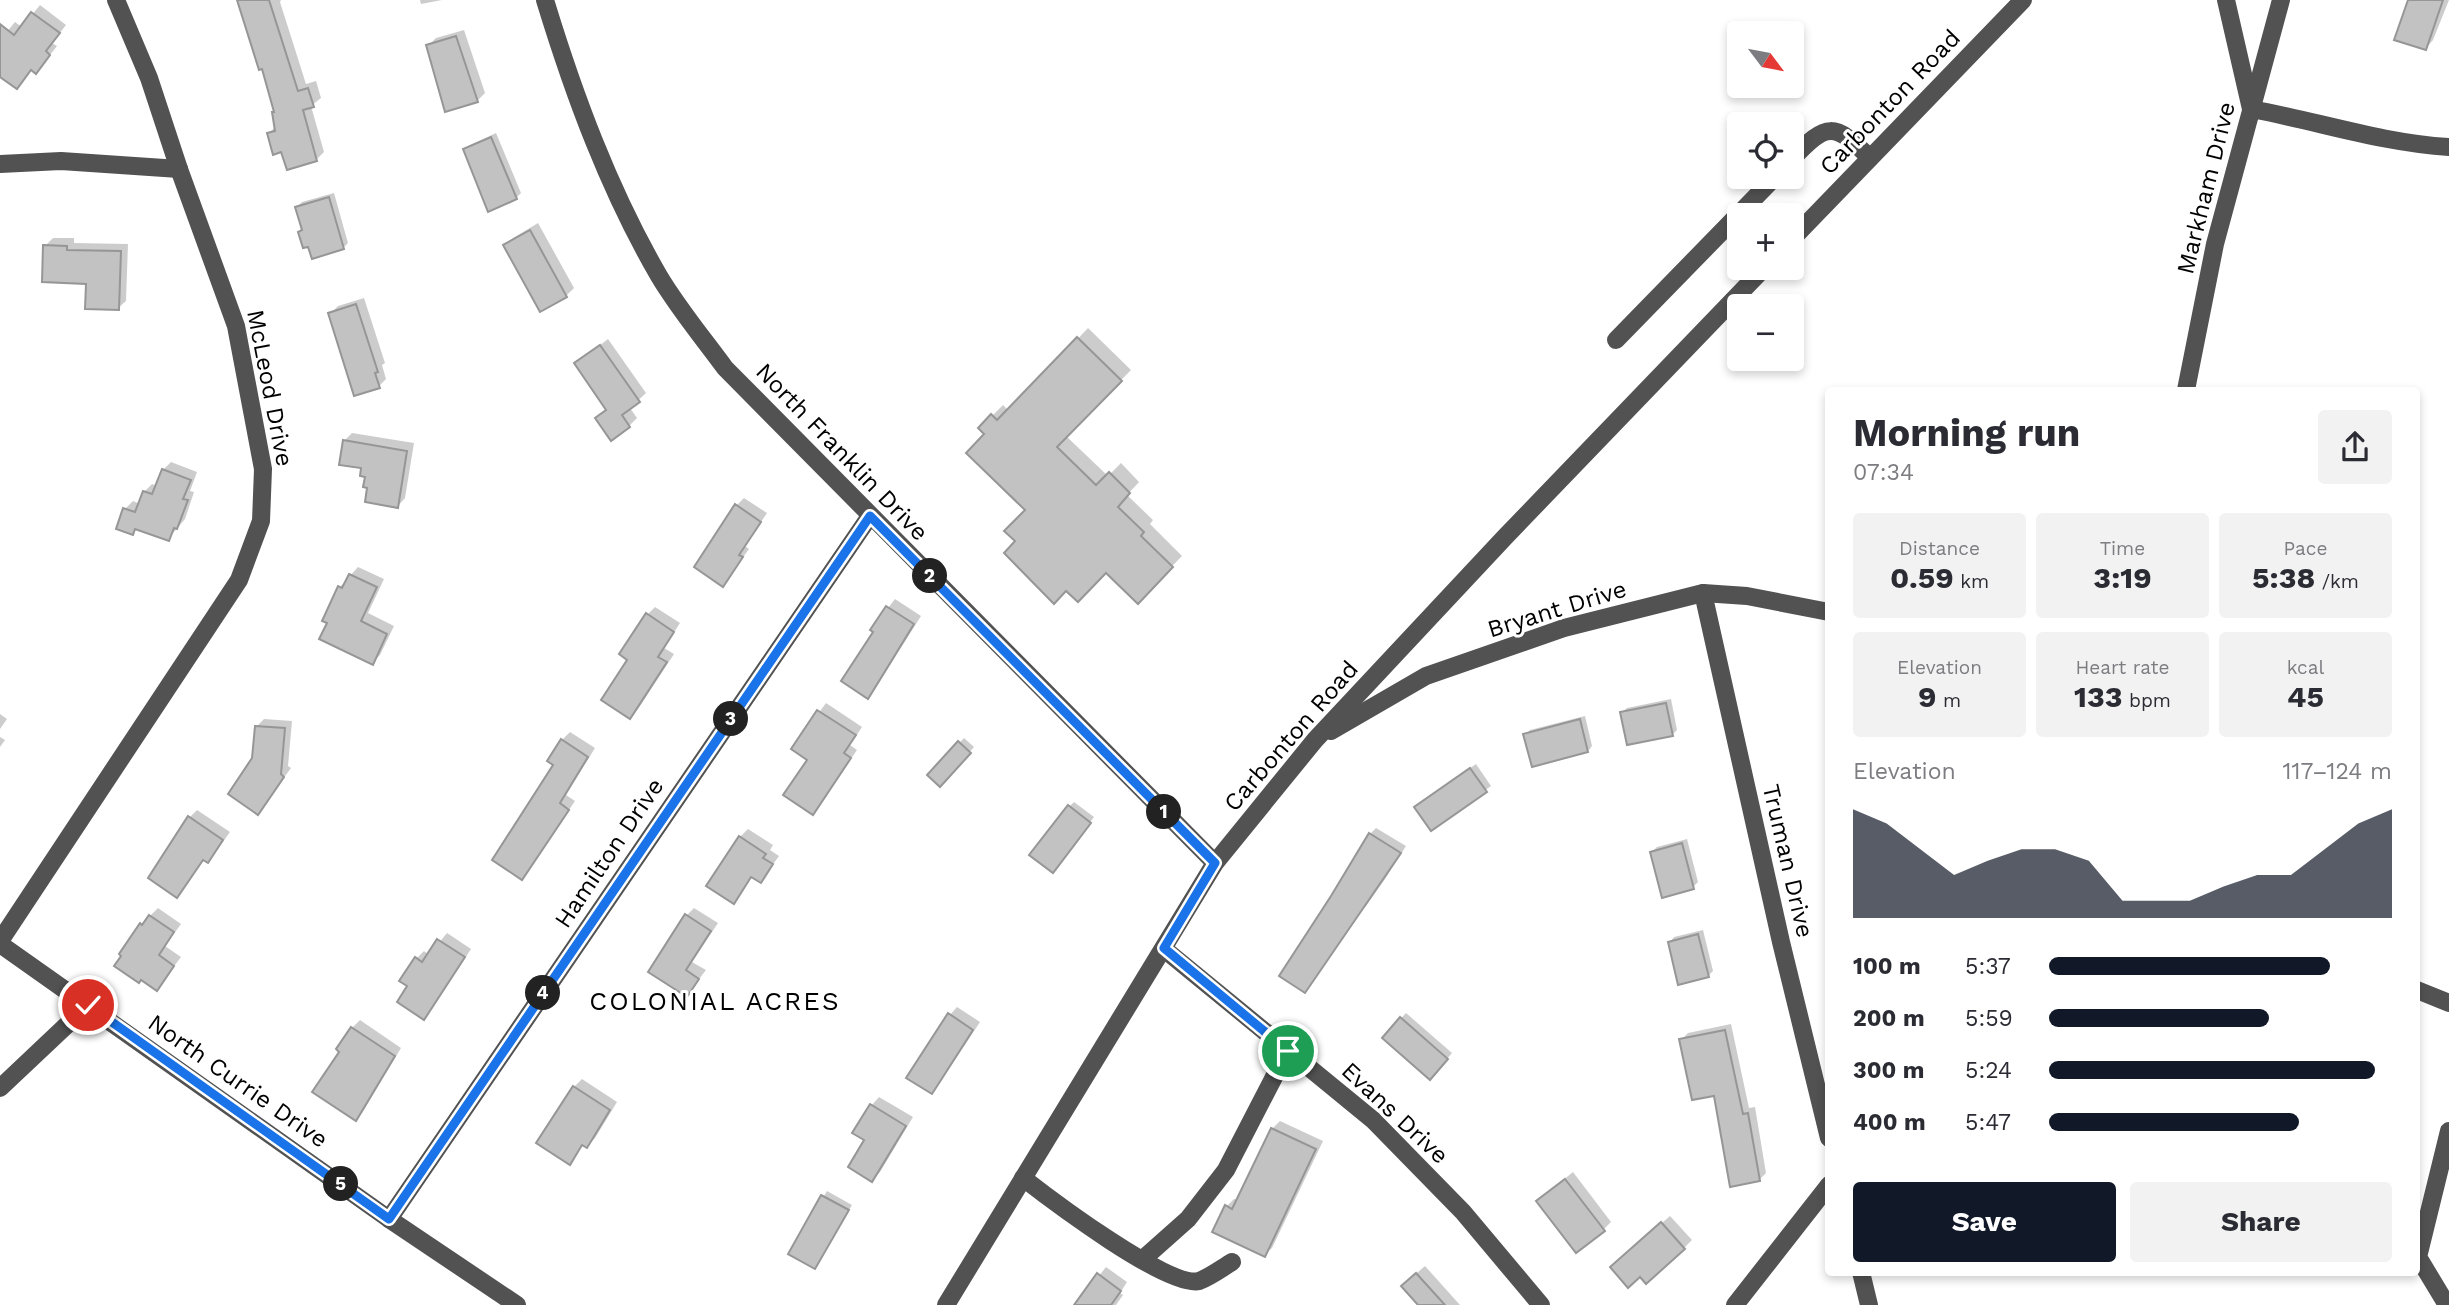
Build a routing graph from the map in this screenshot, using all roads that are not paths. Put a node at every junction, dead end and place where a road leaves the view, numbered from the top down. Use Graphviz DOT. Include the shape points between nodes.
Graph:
graph roads {
  1 [pos="116,0"];
  2 [pos="545,0"];
  3 [pos="2023,0"];
  4 [pos="2227,0"];
  5 [pos="2281,0"];
  6 [pos="2251,109"];
  7 [pos="1804,146"];
  8 [pos="2449,147"];
  9 [pos="1870,158"];
  10 [pos="0,164"];
  11 [pos="179,169"];
  12 [pos="1763,189"];
  13 [pos="1804,227"];
  14 [pos="1752,280"];
  15 [pos="1616,340"];
  16 [pos="2187,387"];
  17 [pos="870,516"];
  18 [pos="1703,593"];
  19 [pos="1825,611"];
  20 [pos="1315,740"];
  21 [pos="1215,863"];
  22 [pos="0,942"];
  23 [pos="1164,948"];
  24 [pos="2420,991"];
  25 [pos="2449,1003"];
  26 [pos="88,1005"];
  27 [pos="1288,1051"];
  28 [pos="0,1088"];
  29 [pos="1825,1122"];
  30 [pos="2449,1131"];
  31 [pos="1023,1178"];
  32 [pos="1825,1190"];
  33 [pos="389,1219"];
  34 [pos="2420,1249"];
  35 [pos="1143,1259"];
  36 [pos="2420,1260"];
  37 [pos="1232,1262"];
  38 [pos="1862,1276"];
  39 [pos="517,1305"];
  40 [pos="946,1305"];
  41 [pos="1542,1305"];
  42 [pos="1735,1305"];
  43 [pos="1870,1305"];
  44 [pos="2447,1305"];
  1 -- 11 [label="street, McLeod Drive" via="149,78"];
  2 -- 17 [label="street, North Franklin Drive" via="568,78 612,184 660,278 725,368"];
  3 -- 9 [label="street, Carbonton Road"];
  4 -- 6 [label="street"];
  5 -- 6 [label="street, Markham Drive"];
  6 -- 8 [label="street" via="2408,144"];
  6 -- 16 [label="street, Markham Drive" via="2215,244"];
  7 -- 9 [label="street" via="1822,132 1835,130"];
  9 -- 13 [label="street, Carbonton Road"];
  10 -- 11 [label="street" via="61,161"];
  11 -- 22 [label="street, McLeod Drive" via="236,326 263,470 261,521 239,580"];
  12 -- 15 [label="street"];
  14 -- 20 [label="street, Carbonton Road"];
  17 -- 21 [label="street, North Franklin Drive"];
  17 -- 33 [label="street, Hamilton Drive"];
  18 -- 19 [label="street, Bryant Drive" via="1747,596"];
  18 -- 20 [label="street, Bryant Drive" via="1564,628 1426,677"];
  18 -- 29 [label="street, Truman Drive"];
  20 -- 21 [label="street, Carbonton Road"];
  21 -- 23 [label="street, Carbonton Road"];
  22 -- 26 [label="street, North Currie Drive"];
  23 -- 27 [label="street, Evans Drive"];
  23 -- 31 [label="street, Carbonton Road"];
  24 -- 25 [label="street"];
  26 -- 28 [label="street"];
  26 -- 33 [label="street, North Currie Drive"];
  27 -- 35 [label="street" via="1226,1170 1188,1219"];
  27 -- 41 [label="street, Evans Drive" via="1373,1120 1463,1212"];
  30 -- 34 [label="street"];
  31 -- 35 [label="street" via="1079,1221"];
  31 -- 40 [label="street, Carbonton Road"];
  32 -- 42 [label="street"];
  33 -- 39 [label="street, North Currie Drive"];
  35 -- 37 [label="street" via="1175,1279 1198,1281"];
  36 -- 44 [label="street"];
  38 -- 43 [label="street"];
}
